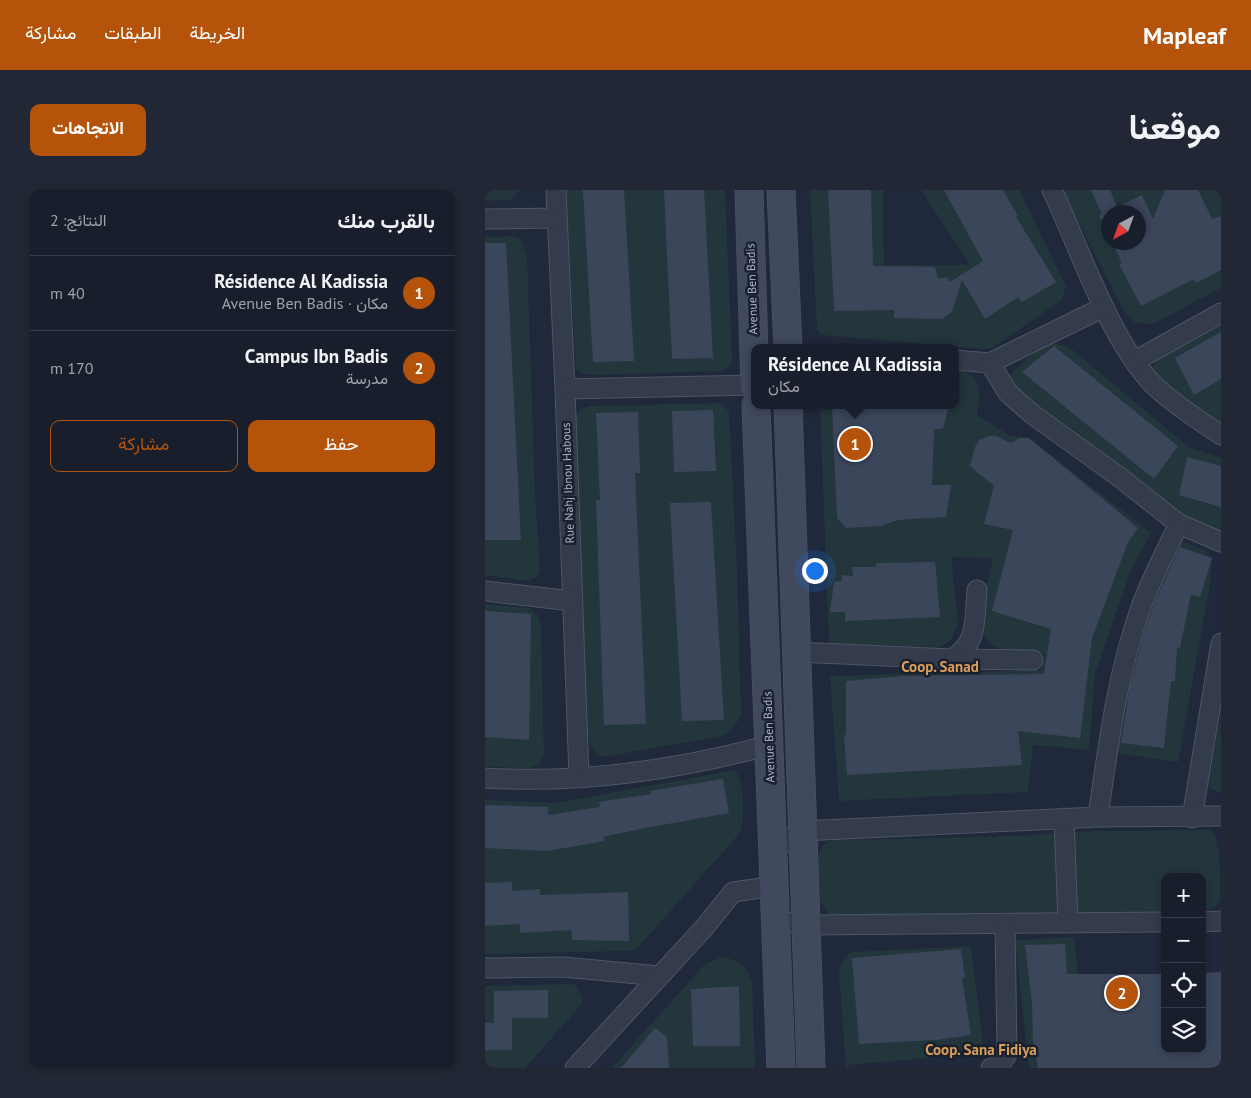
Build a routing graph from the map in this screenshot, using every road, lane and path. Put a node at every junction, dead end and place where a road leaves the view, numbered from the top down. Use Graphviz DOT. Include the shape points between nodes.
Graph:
graph roads {
  1 [pos="556,190"];
  2 [pos="749,190"];
  3 [pos="781,190"];
  4 [pos="1053,190"];
  5 [pos="557,218"];
  6 [pos="485,219"];
  7 [pos="1104,308"];
  8 [pos="1221,313"];
  9 [pos="755,344"];
  10 [pos="788,344"];
  11 [pos="959,360"];
  12 [pos="1135,361"];
  13 [pos="990,363"];
  14 [pos="751,385"];
  15 [pos="565,389"];
  16 [pos="756,409"];
  17 [pos="788,409"];
  18 [pos="1221,435"];
  19 [pos="1179,524"];
  20 [pos="1221,542"];
  21 [pos="977,590"];
  22 [pos="485,591"];
  23 [pos="572,601"];
  24 [pos="1221,649"];
  25 [pos="797,652"];
  26 [pos="952,659"];
  27 [pos="1033,660"];
  28 [pos="770,745"];
  29 [pos="579,776"];
  30 [pos="485,778"];
  31 [pos="1098,816"];
  32 [pos="1221,816"];
  33 [pos="1064,818"];
  34 [pos="1192,818"];
  35 [pos="802,831"];
  36 [pos="774,849"];
  37 [pos="775,886"];
  38 [pos="776,920"];
  39 [pos="1221,921"];
  40 [pos="1161,922"];
  41 [pos="1206,922"];
  42 [pos="1068,923"];
  43 [pos="1005,924"];
  44 [pos="806,925"];
  45 [pos="485,968"];
  46 [pos="659,976"];
  47 [pos="590,1061"];
  48 [pos="1008,1061"];
  49 [pos="575,1068"];
  50 [pos="781,1068"];
  51 [pos="811,1068"];
  52 [pos="991,1068"];
  1 -- 5 [label="street, Rue Nahj Ibnou Habous"];
  2 -- 9 [label="main road, Avenue Ben Badis"];
  3 -- 10 [label="main road"];
  4 -- 7 [label="street"];
  5 -- 6 [label="street"];
  5 -- 15 [label="street, Rue Nahj Ibnou Habous"];
  7 -- 12 [label="street"];
  7 -- 13 [label="street"];
  8 -- 12 [label="street"];
  11 -- 13 [label="street"];
  12 -- 18 [label="street" via="1158,389"];
  13 -- 19 [label="street" via="1008,393 1032,414"];
  14 -- 15 [label="street"];
  15 -- 23 [label="street, Rue Nahj Ibnou Habous"];
  16 -- 28 [label="main road, Avenue Ben Badis"];
  17 -- 25 [label="main road"];
  19 -- 20 [label="street"];
  19 -- 31 [label="street" via="1141,605 1128,648 1112,721"];
  21 -- 26 [label="street" via="972,639 964,652"];
  22 -- 23 [label="street"];
  23 -- 29 [label="street, Rue Nahj Ibnou Habous"];
  24 -- 34 [label="street"];
  25 -- 26 [label="street"];
  25 -- 35 [label="main road"];
  26 -- 27 [label="street"];
  28 -- 29 [label="street" via="664,769"];
  28 -- 36 [label="main road, Avenue Ben Badis"];
  29 -- 30 [label="street" via="520,780"];
  31 -- 33 [label="street"];
  31 -- 34 [label="street"];
  32 -- 34 [label="street"];
  33 -- 35 [label="street"];
  33 -- 42 [label="street"];
  35 -- 36 [label="street"];
  35 -- 44 [label="main road"];
  36 -- 37 [label="main road, Avenue Ben Badis"];
  37 -- 38 [label="main road, Avenue Ben Badis"];
  37 -- 46 [label="street" via="733,892"];
  38 -- 44 [label="street"];
  38 -- 50 [label="main road, Avenue Ben Badis"];
  39 -- 41 [label="street"];
  40 -- 42 [label="street"];
  42 -- 43 [label="street"];
  43 -- 44 [label="street"];
  43 -- 48 [label="street"];
  44 -- 51 [label="main road"];
  45 -- 46 [label="street" via="564,967"];
  46 -- 47 [label="street"];
  47 -- 49 [label="street"];
  48 -- 52 [label="street"];
}
